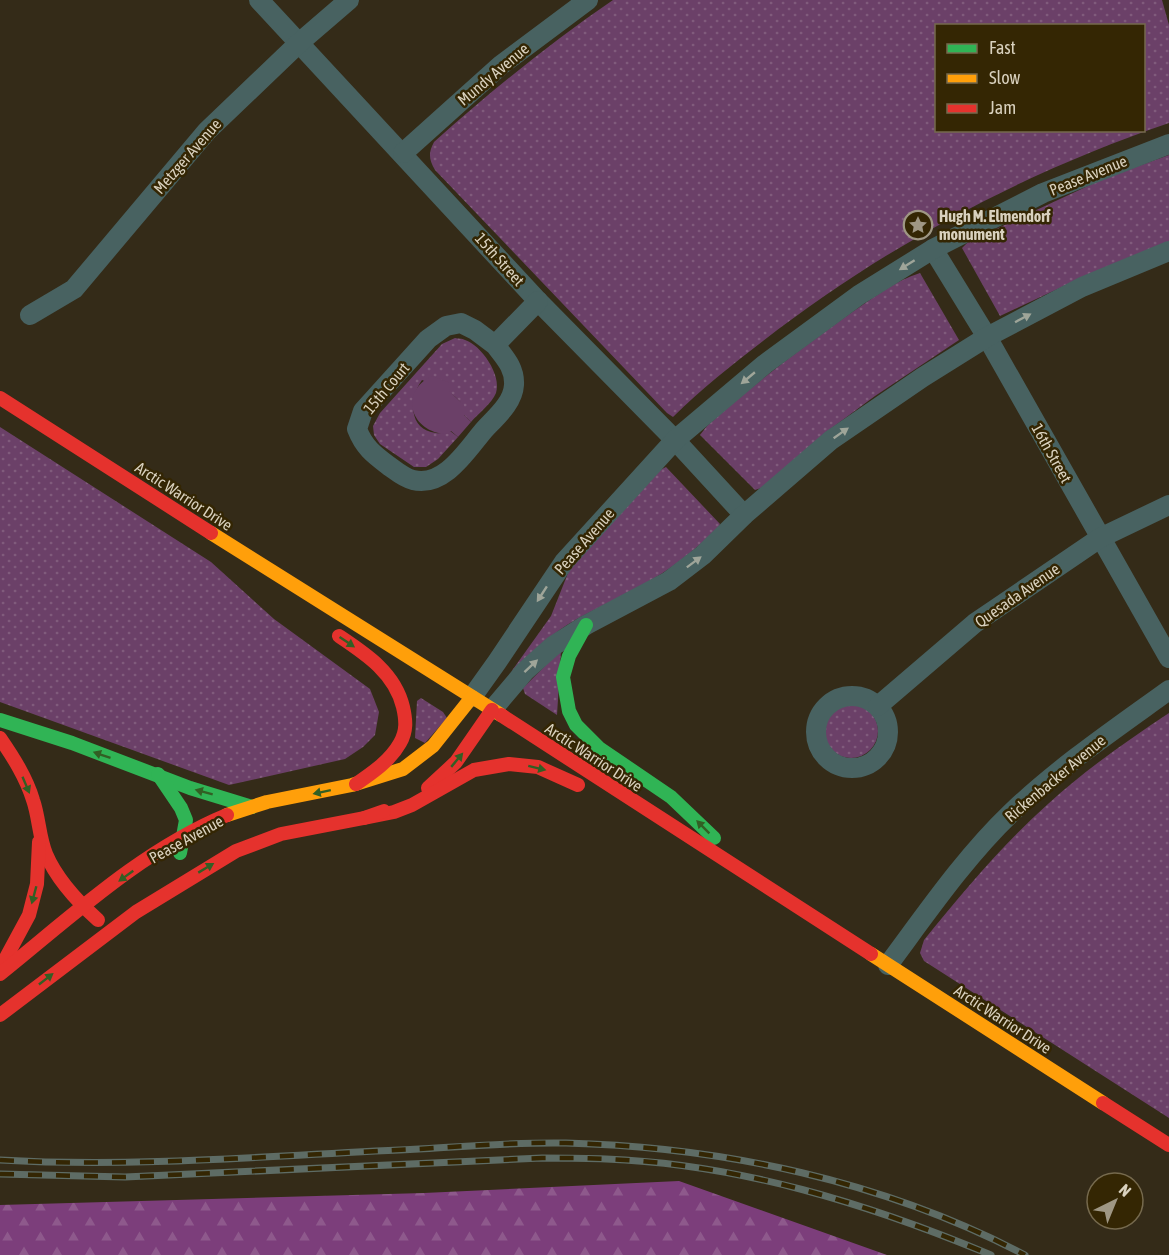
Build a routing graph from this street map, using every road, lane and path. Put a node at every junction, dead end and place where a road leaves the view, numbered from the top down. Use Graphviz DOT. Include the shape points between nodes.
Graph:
graph roads {
  1 [pos="260,0"];
  2 [pos="349,0"];
  3 [pos="588,0"];
  4 [pos="299,42"];
  5 [pos="1169,144"];
  6 [pos="403,153"];
  7 [pos="933,249"];
  8 [pos="1169,251"];
  9 [pos="538,301"];
  10 [pos="30,315"];
  11 [pos="987,337"];
  12 [pos="495,345"];
  13 [pos="0,398"];
  14 [pos="675,440"];
  15 [pos="1169,505"];
  16 [pos="744,515"];
  17 [pos="1100,538"];
  18 [pos="238,551"];
  19 [pos="284,597"];
  20 [pos="586,625"];
  21 [pos="326,627"];
  22 [pos="1169,658"];
  23 [pos="1169,690"];
  24 [pos="472,697"];
  25 [pos="878,706"];
  26 [pos="492,710"];
  27 [pos="0,720"];
  28 [pos="0,738"];
  29 [pos="158,774"];
  30 [pos="356,784"];
  31 [pos="587,790"];
  32 [pos="252,807"];
  33 [pos="364,818"];
  34 [pos="40,837"];
  35 [pos="184,838"];
  36 [pos="666,838"];
  37 [pos="716,855"];
  38 [pos="759,883"];
  39 [pos="85,907"];
  40 [pos="136,912"];
  41 [pos="116,927"];
  42 [pos="888,965"];
  43 [pos="0,969"];
  44 [pos="0,974"];
  45 [pos="0,1015"];
  46 [pos="1169,1145"];
  1 -- 4 [label="street, 15th Street"];
  2 -- 4 [label="street, Metzger Avenue"];
  3 -- 6 [label="street, Mundy Avenue" via="501,65"];
  4 -- 6 [label="street, 15th Street"];
  4 -- 10 [label="street, Metzger Avenue" via="207,131 74,289"];
  5 -- 7 [label="street, Pease Avenue" via="1042,193"];
  6 -- 9 [label="street, 15th Street"];
  7 -- 11 [label="street, 16th Street"];
  7 -- 14 [label="street, Pease Avenue, one-way" via="859,295 765,364"];
  11 -- 8 [label="street, one-way" via="1082,287"];
  9 -- 12 [label="street"];
  9 -- 14 [label="street, 15th Street"];
  16 -- 11 [label="street, one-way" via="831,440"];
  11 -- 17 [label="street, 16th Street"];
  12 -- 12 [label="street, 15th Court" via="460,323 446,326 428,339 363,411 357,429 362,442 414,481 429,481 442,474 512,398 512,366"];
  13 -- 18 [label="main road, Arctic Warrior Drive"];
  14 -- 16 [label="street, 15th Street"];
  14 -- 24 [label="street, Pease Avenue, one-way" via="564,562"];
  15 -- 17 [label="street, Quesada Avenue"];
  20 -- 16 [label="street, one-way" via="669,581 704,555"];
  17 -- 22 [label="street, 16th Street"];
  17 -- 25 [label="street, Quesada Avenue" via="975,623"];
  18 -- 19 [label="main road"];
  18 -- 24 [label="main road, Arctic Warrior Drive"];
  26 -- 20 [label="street, one-way" via="525,671 553,646"];
  38 -- 20 [label="main road, one-way" via="678,803 579,732 569,716 563,675"];
  21 -- 30 [label="main road, one-way" via="386,672 402,697 404,735 385,762"];
  23 -- 42 [label="street, Rickenbacker Avenue" via="1066,765 1010,814 951,881"];
  24 -- 26 [label="main road, Arctic Warrior Drive"];
  24 -- 30 [label="main road, Pease Avenue" via="441,737 403,769"];
  33 -- 26 [label="main road, one-way" via="417,796 438,781 457,762"];
  26 -- 37 [label="main road, Arctic Warrior Drive"];
  29 -- 27 [label="main road, one-way"];
  28 -- 34 [label="main road, one-way" via="17,763 33,801"];
  32 -- 29 [label="main road, one-way"];
  29 -- 35 [label="main road" via="186,820"];
  30 -- 32 [label="main road, Pease Avenue, one-way"];
  33 -- 31 [label="main road, one-way" via="412,805 474,770 509,764 538,767"];
  32 -- 35 [label="main road, Pease Avenue" via="208,823"];
  40 -- 33 [label="main road, one-way" via="236,851 281,834"];
  34 -- 39 [label="main road" via="51,863"];
  34 -- 43 [label="main road, one-way" via="37,884 29,915"];
  35 -- 39 [label="main road, Pease Avenue, one-way" via="160,851"];
  35 -- 40 [label="main road" via="170,875"];
  36 -- 37 [label="main road"];
  37 -- 38 [label="main road, Arctic Warrior Drive"];
  38 -- 42 [label="main road, Arctic Warrior Drive"];
  39 -- 41 [label="main road" via="96,919"];
  39 -- 44 [label="main road, Pease Avenue"];
  40 -- 41 [label="main road"];
  45 -- 41 [label="main road, one-way"];
  42 -- 46 [label="main road, Arctic Warrior Drive"];
}
